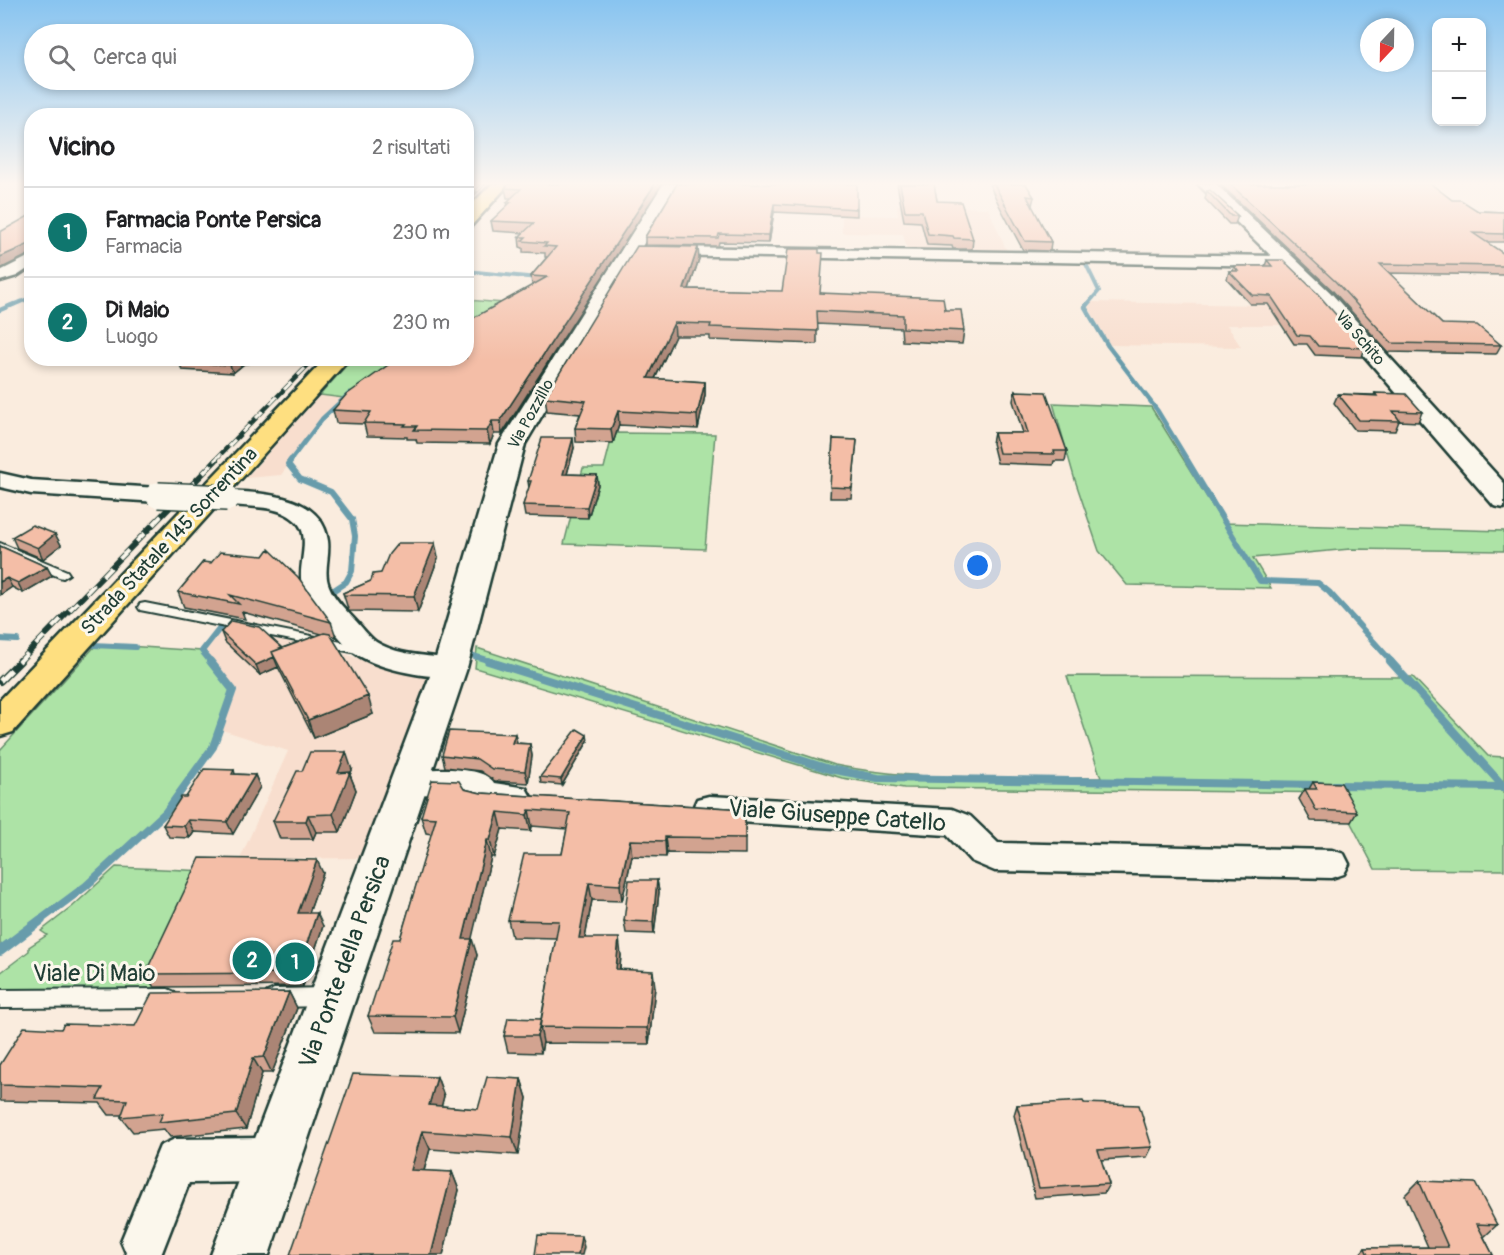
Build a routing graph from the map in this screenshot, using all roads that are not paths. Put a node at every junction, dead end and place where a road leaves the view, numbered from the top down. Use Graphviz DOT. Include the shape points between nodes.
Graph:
graph roads {
  1 [pos="634,243"];
  2 [pos="1267,243"];
  3 [pos="628,252"];
  4 [pos="1286,261"];
  5 [pos="24,264"];
  6 [pos="24,271"];
  7 [pos="6,275"];
  8 [pos="332,366"];
  9 [pos="0,480"];
  10 [pos="1504,500"];
  11 [pos="0,548"];
  12 [pos="63,574"];
  13 [pos="145,607"];
  14 [pos="372,652"];
  15 [pos="450,668"];
  16 [pos="0,723"];
  17 [pos="409,782"];
  18 [pos="544,798"];
  19 [pos="685,806"];
  20 [pos="1332,864"];
  21 [pos="332,997"];
  22 [pos="190,998"];
  23 [pos="261,998"];
  24 [pos="0,999"];
  25 [pos="273,1160"];
  26 [pos="144,1241"];
  27 [pos="240,1255"];
  1 -- 3 [label="main road, Via Pozzillo"];
  2 -- 4 [label="main road, Via Schito"];
  3 -- 4 [label="street"];
  3 -- 15 [label="main road, Via Pozzillo" via="512,444"];
  4 -- 10 [label="main road, Via Schito" via="1323,296"];
  5 -- 7 [label="street"];
  6 -- 7 [label="street"];
  8 -- 16 [label="highway, Strada Statale 145 Sorrentina"];
  9 -- 14 [label="street, bridge" via="31,487 227,498 288,507 315,531 316,589"];
  11 -- 12 [label="lane"];
  13 -- 14 [label="lane"];
  14 -- 15 [label="street" via="404,662"];
  15 -- 17 [label="main road, Via Ponte della Persica"];
  17 -- 18 [label="street" via="476,783 480,794"];
  17 -- 21 [label="main road, Via Ponte della Persica"];
  19 -- 20 [label="street, Viale Giuseppe Catello" via="952,822 964,828 987,856 995,857"];
  21 -- 23 [label="lane"];
  21 -- 25 [label="main road, Via Ponte della Persica"];
  22 -- 24 [label="lane, Viale Di Maio"];
  25 -- 26 [label="street" via="176,1161"];
  25 -- 27 [label="main road, Via Ponte della Persica"];
}
